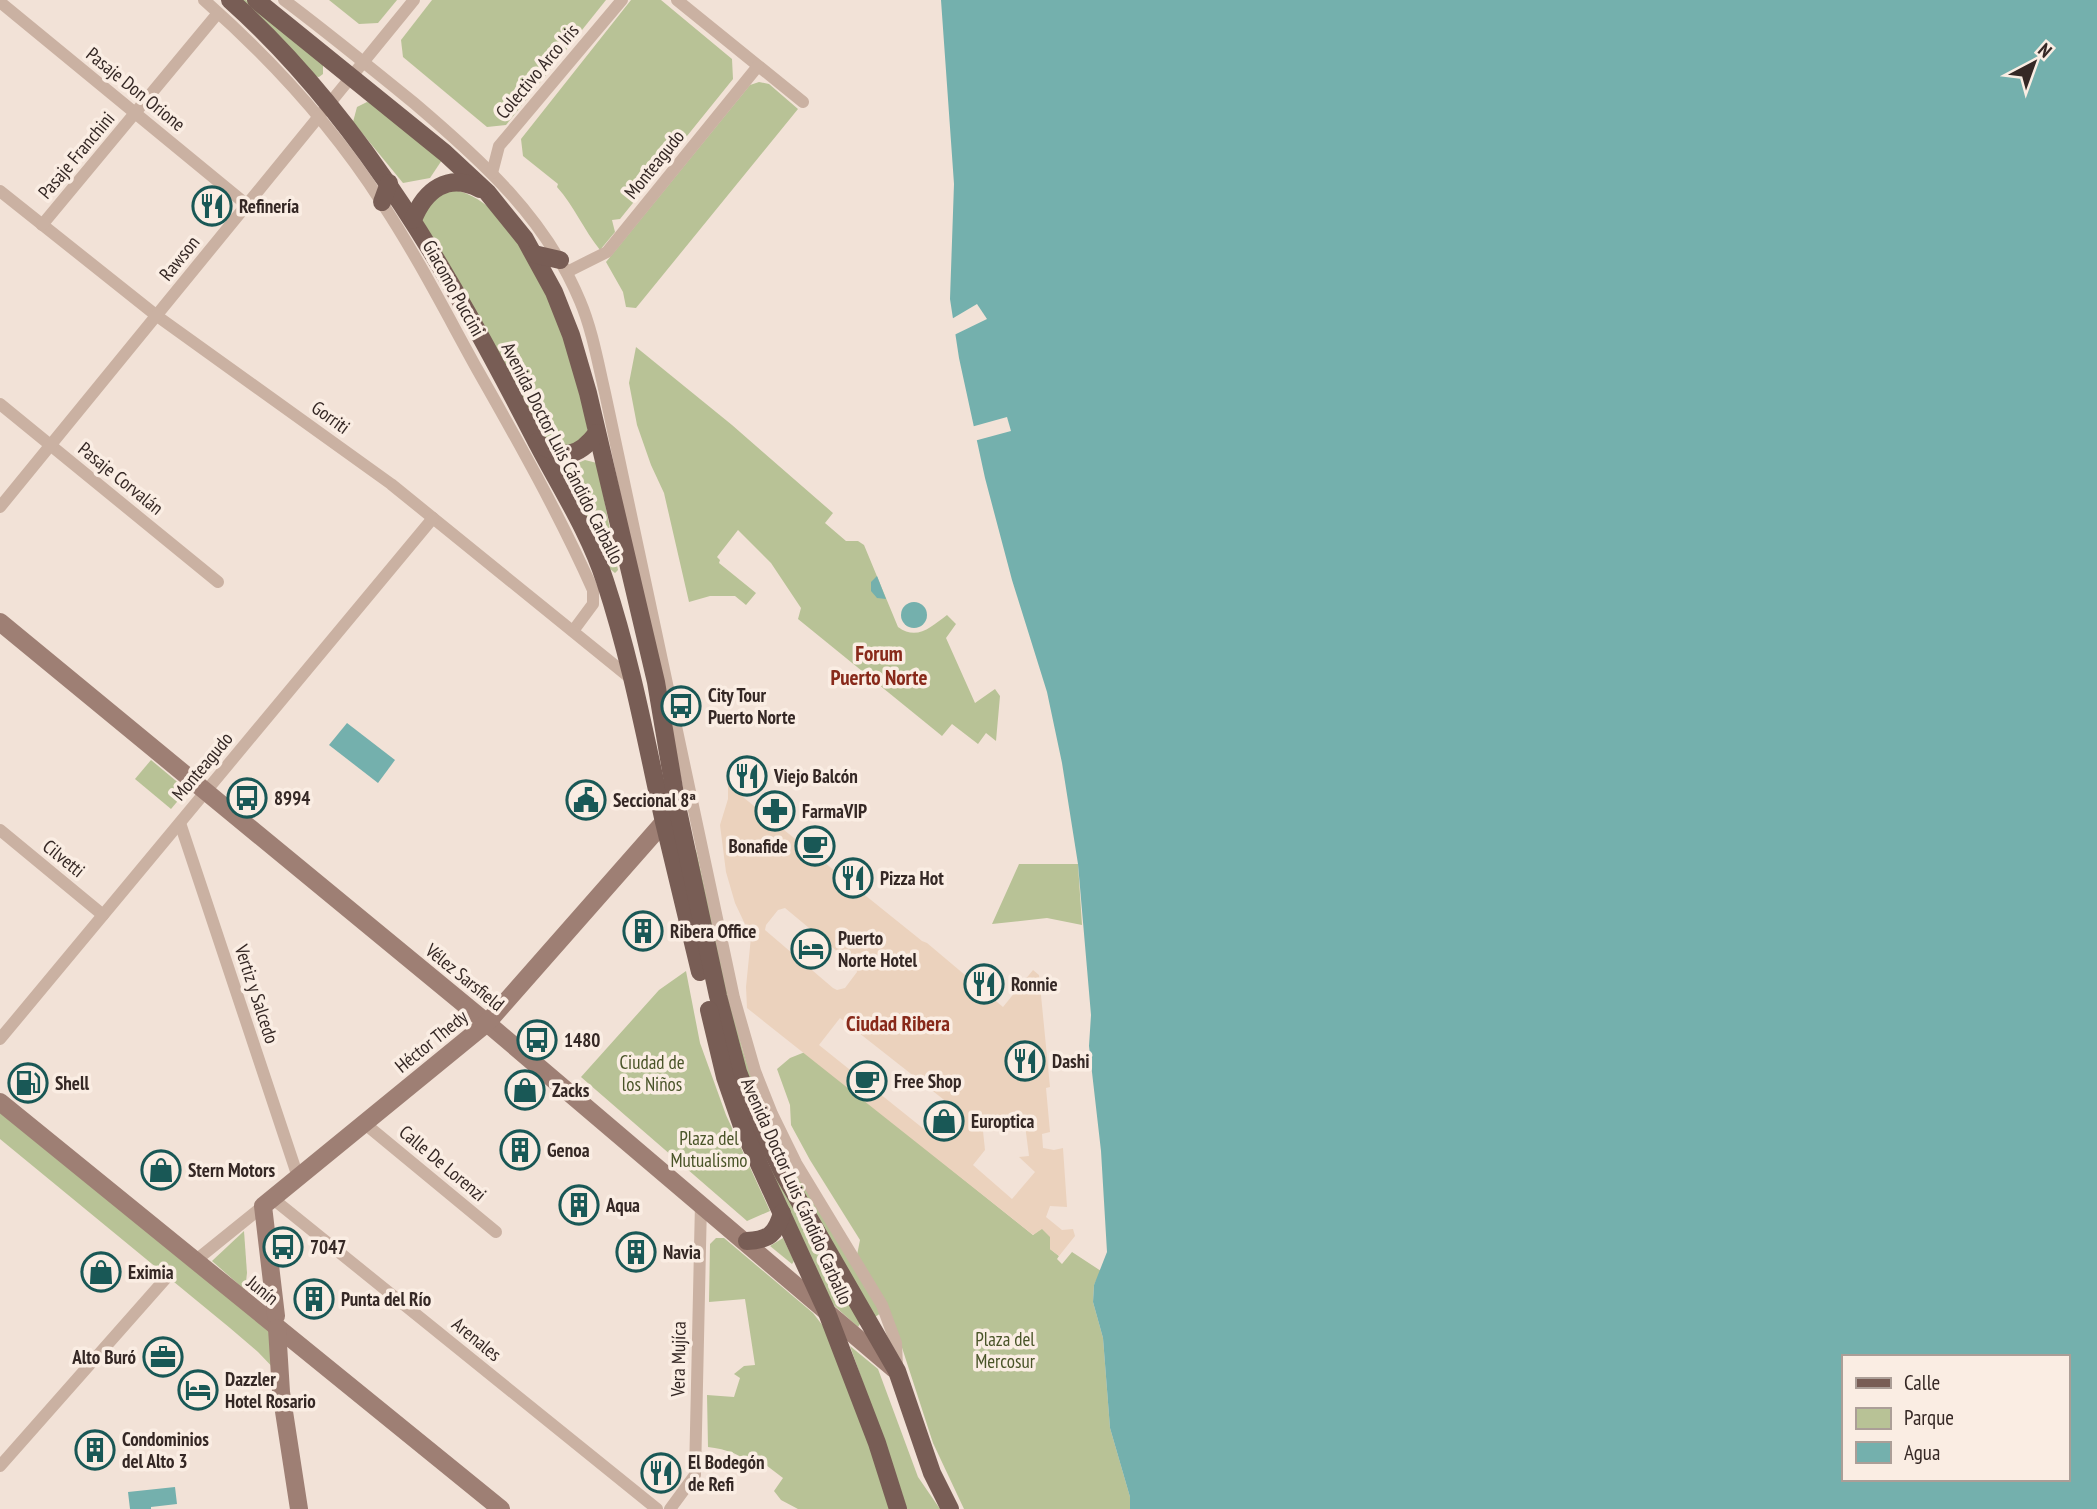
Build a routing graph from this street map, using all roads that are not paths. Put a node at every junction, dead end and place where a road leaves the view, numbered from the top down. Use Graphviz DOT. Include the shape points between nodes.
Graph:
graph roads {
  1 [pos="204,0"];
  2 [pos="256,0"];
  3 [pos="284,0"];
  4 [pos="414,0"];
  5 [pos="622,0"];
  6 [pos="677,0"];
  7 [pos="0,2"];
  8 [pos="224,6"];
  9 [pos="364,61"];
  10 [pos="758,66"];
  11 [pos="351,78"];
  12 [pos="803,102"];
  13 [pos="330,104"];
  14 [pos="135,113"];
  15 [pos="318,118"];
  16 [pos="492,173"];
  17 [pos="389,183"];
  18 [pos="0,191"];
  19 [pos="487,192"];
  20 [pos="382,202"];
  21 [pos="247,205"];
  22 [pos="414,220"];
  23 [pos="43,225"];
  24 [pos="534,254"];
  25 [pos="563,266"];
  26 [pos="157,316"];
  27 [pos="602,378"];
  28 [pos="588,393"];
  29 [pos="0,404"];
  30 [pos="597,433"];
  31 [pos="537,442"];
  32 [pos="51,445"];
  33 [pos="0,507"];
  34 [pos="433,518"];
  35 [pos="218,582"];
  36 [pos="0,622"];
  37 [pos="573,631"];
  38 [pos="634,681"];
  39 [pos="690,790"];
  40 [pos="205,791"];
  41 [pos="677,806"];
  42 [pos="664,821"];
  43 [pos="180,823"];
  44 [pos="0,831"];
  45 [pos="103,915"];
  46 [pos="487,1023"];
  47 [pos="0,1039"];
  48 [pos="0,1102"];
  49 [pos="364,1123"];
  50 [pos="298,1177"];
  51 [pos="267,1202"];
  52 [pos="701,1203"];
  53 [pos="782,1213"];
  54 [pos="496,1232"];
  55 [pos="747,1241"];
  56 [pos="195,1261"];
  57 [pos="167,1277"];
  58 [pos="826,1310"];
  59 [pos="276,1322"];
  60 [pos="897,1371"];
  61 [pos="0,1466"];
  62 [pos="299,1509"];
  63 [pos="501,1509"];
  64 [pos="657,1509"];
  65 [pos="670,1509"];
  66 [pos="898,1509"];
  67 [pos="950,1509"];
  1 -- 8 [label="street, Giacomo Puccini"];
  2 -- 11 [label="main road, Avenida Doctor Luis Cándido Carballo"];
  3 -- 9 [label="street, Avenida Doctor Luis Cándido Carballo"];
  4 -- 9 [label="street, Rawson"];
  5 -- 16 [label="street, Colectivo Arco Iris" via="499,146"];
  6 -- 10 [label="street"];
  7 -- 14 [label="street, Pasaje Don Orione"];
  8 -- 13 [label="main road, Avenida Doctor Luis Cándido Carballo" via="283,52"];
  8 -- 14 [label="street, Pasaje Franchini"];
  8 -- 15 [label="street, Giacomo Puccini"];
  9 -- 11 [label="street, Rawson"];
  9 -- 16 [label="street, Avenida Doctor Luis Cándido Carballo"];
  10 -- 12 [label="street"];
  10 -- 25 [label="street, Monteagudo" via="607,252 597,259"];
  11 -- 13 [label="street, Rawson"];
  11 -- 19 [label="main road, Avenida Doctor Luis Cándido Carballo"];
  13 -- 15 [label="street, Rawson"];
  13 -- 17 [label="main road, Avenida Doctor Luis Cándido Carballo"];
  14 -- 21 [label="street, Pasaje Don Orione"];
  14 -- 23 [label="street, Pasaje Franchini"];
  15 -- 20 [label="street, Giacomo Puccini"];
  15 -- 21 [label="street, Rawson"];
  16 -- 25 [label="street, Avenida Doctor Luis Cándido Carballo" via="533,218"];
  17 -- 20 [label="main road"];
  17 -- 22 [label="main road, Avenida Doctor Luis Cándido Carballo"];
  18 -- 23 [label="street, Gorriti"];
  19 -- 22 [label="main road" via="470,183 451,182 433,189 420,203"];
  19 -- 24 [label="main road, Avenida Doctor Luis Cándido Carballo"];
  20 -- 37 [label="street, Giacomo Puccini" via="509,425 593,590 593,604"];
  21 -- 26 [label="street, Rawson"];
  22 -- 31 [label="main road, Avenida Doctor Luis Cándido Carballo"];
  23 -- 26 [label="street, Gorriti"];
  24 -- 25 [label="main road"];
  24 -- 28 [label="main road, Avenida Doctor Luis Cándido Carballo" via="571,335"];
  25 -- 27 [label="street, Avenida Doctor Luis Cándido Carballo" via="582,303"];
  26 -- 32 [label="street, Rawson"];
  26 -- 34 [label="street, Gorriti"];
  27 -- 28 [label="main road"];
  27 -- 39 [label="street, Avenida Doctor Luis Cándido Carballo"];
  28 -- 30 [label="main road, Avenida Doctor Luis Cándido Carballo"];
  29 -- 32 [label="street, Pasaje Corvalán"];
  30 -- 31 [label="main road" via="586,447 569,454 552,453"];
  30 -- 41 [label="main road, Avenida Doctor Luis Cándido Carballo" via="656,682"];
  31 -- 38 [label="main road, Avenida Doctor Luis Cándido Carballo" via="604,578"];
  32 -- 33 [label="street, Rawson"];
  32 -- 35 [label="street, Pasaje Corvalán"];
  34 -- 37 [label="street, Gorriti"];
  34 -- 40 [label="street, Monteagudo"];
  36 -- 40 [label="main road, Vélez Sarsfield"];
  37 -- 38 [label="street, Gorriti"];
  38 -- 42 [label="main road, Avenida Doctor Luis Cándido Carballo"];
  39 -- 41 [label="street, Héctor Thedy"];
  39 -- 60 [label="street, Avenida Doctor Luis Cándido Carballo" via="734,998 755,1071 796,1163 882,1305 896,1343"];
  40 -- 43 [label="street, Monteagudo"];
  40 -- 46 [label="main road, Vélez Sarsfield"];
  41 -- 42 [label="main road, Héctor Thedy"];
  41 -- 60 [label="main road, Avenida Doctor Luis Cándido Carballo" via="738,1072 783,1173"];
  42 -- 46 [label="main road, Héctor Thedy"];
  42 -- 53 [label="main road, Avenida Doctor Luis Cándido Carballo" via="725,1077"];
  43 -- 45 [label="street, Monteagudo"];
  43 -- 50 [label="street, Vertiz y Salcedo"];
  44 -- 45 [label="street, Cilvetti"];
  45 -- 47 [label="street, Monteagudo"];
  46 -- 49 [label="main road, Héctor Thedy"];
  46 -- 52 [label="main road, Vélez Sarsfield"];
  48 -- 56 [label="main road, Junín"];
  49 -- 50 [label="main road, Héctor Thedy"];
  49 -- 54 [label="street, Calle De Lorenzi"];
  50 -- 51 [label="main road, Héctor Thedy"];
  51 -- 56 [label="street, Héctor Thedy"];
  51 -- 59 [label="main road"];
  51 -- 64 [label="street, Arenales"];
  52 -- 55 [label="main road, Vélez Sarsfield"];
  52 -- 65 [label="street, Vera Mujíca" via="695,1475"];
  53 -- 55 [label="main road" via="771,1237"];
  53 -- 58 [label="main road, Avenida Doctor Luis Cándido Carballo"];
  55 -- 58 [label="main road, Vélez Sarsfield"];
  56 -- 59 [label="main road, Junín"];
  57 -- 61 [label="street"];
  58 -- 60 [label="main road, Vélez Sarsfield"];
  58 -- 66 [label="main road, Avenida Doctor Luis Cándido Carballo"];
  59 -- 62 [label="main road"];
  59 -- 63 [label="main road, Junín"];
  60 -- 67 [label="main road, Avenida Doctor Luis Cándido Carballo" via="932,1473"];
}
